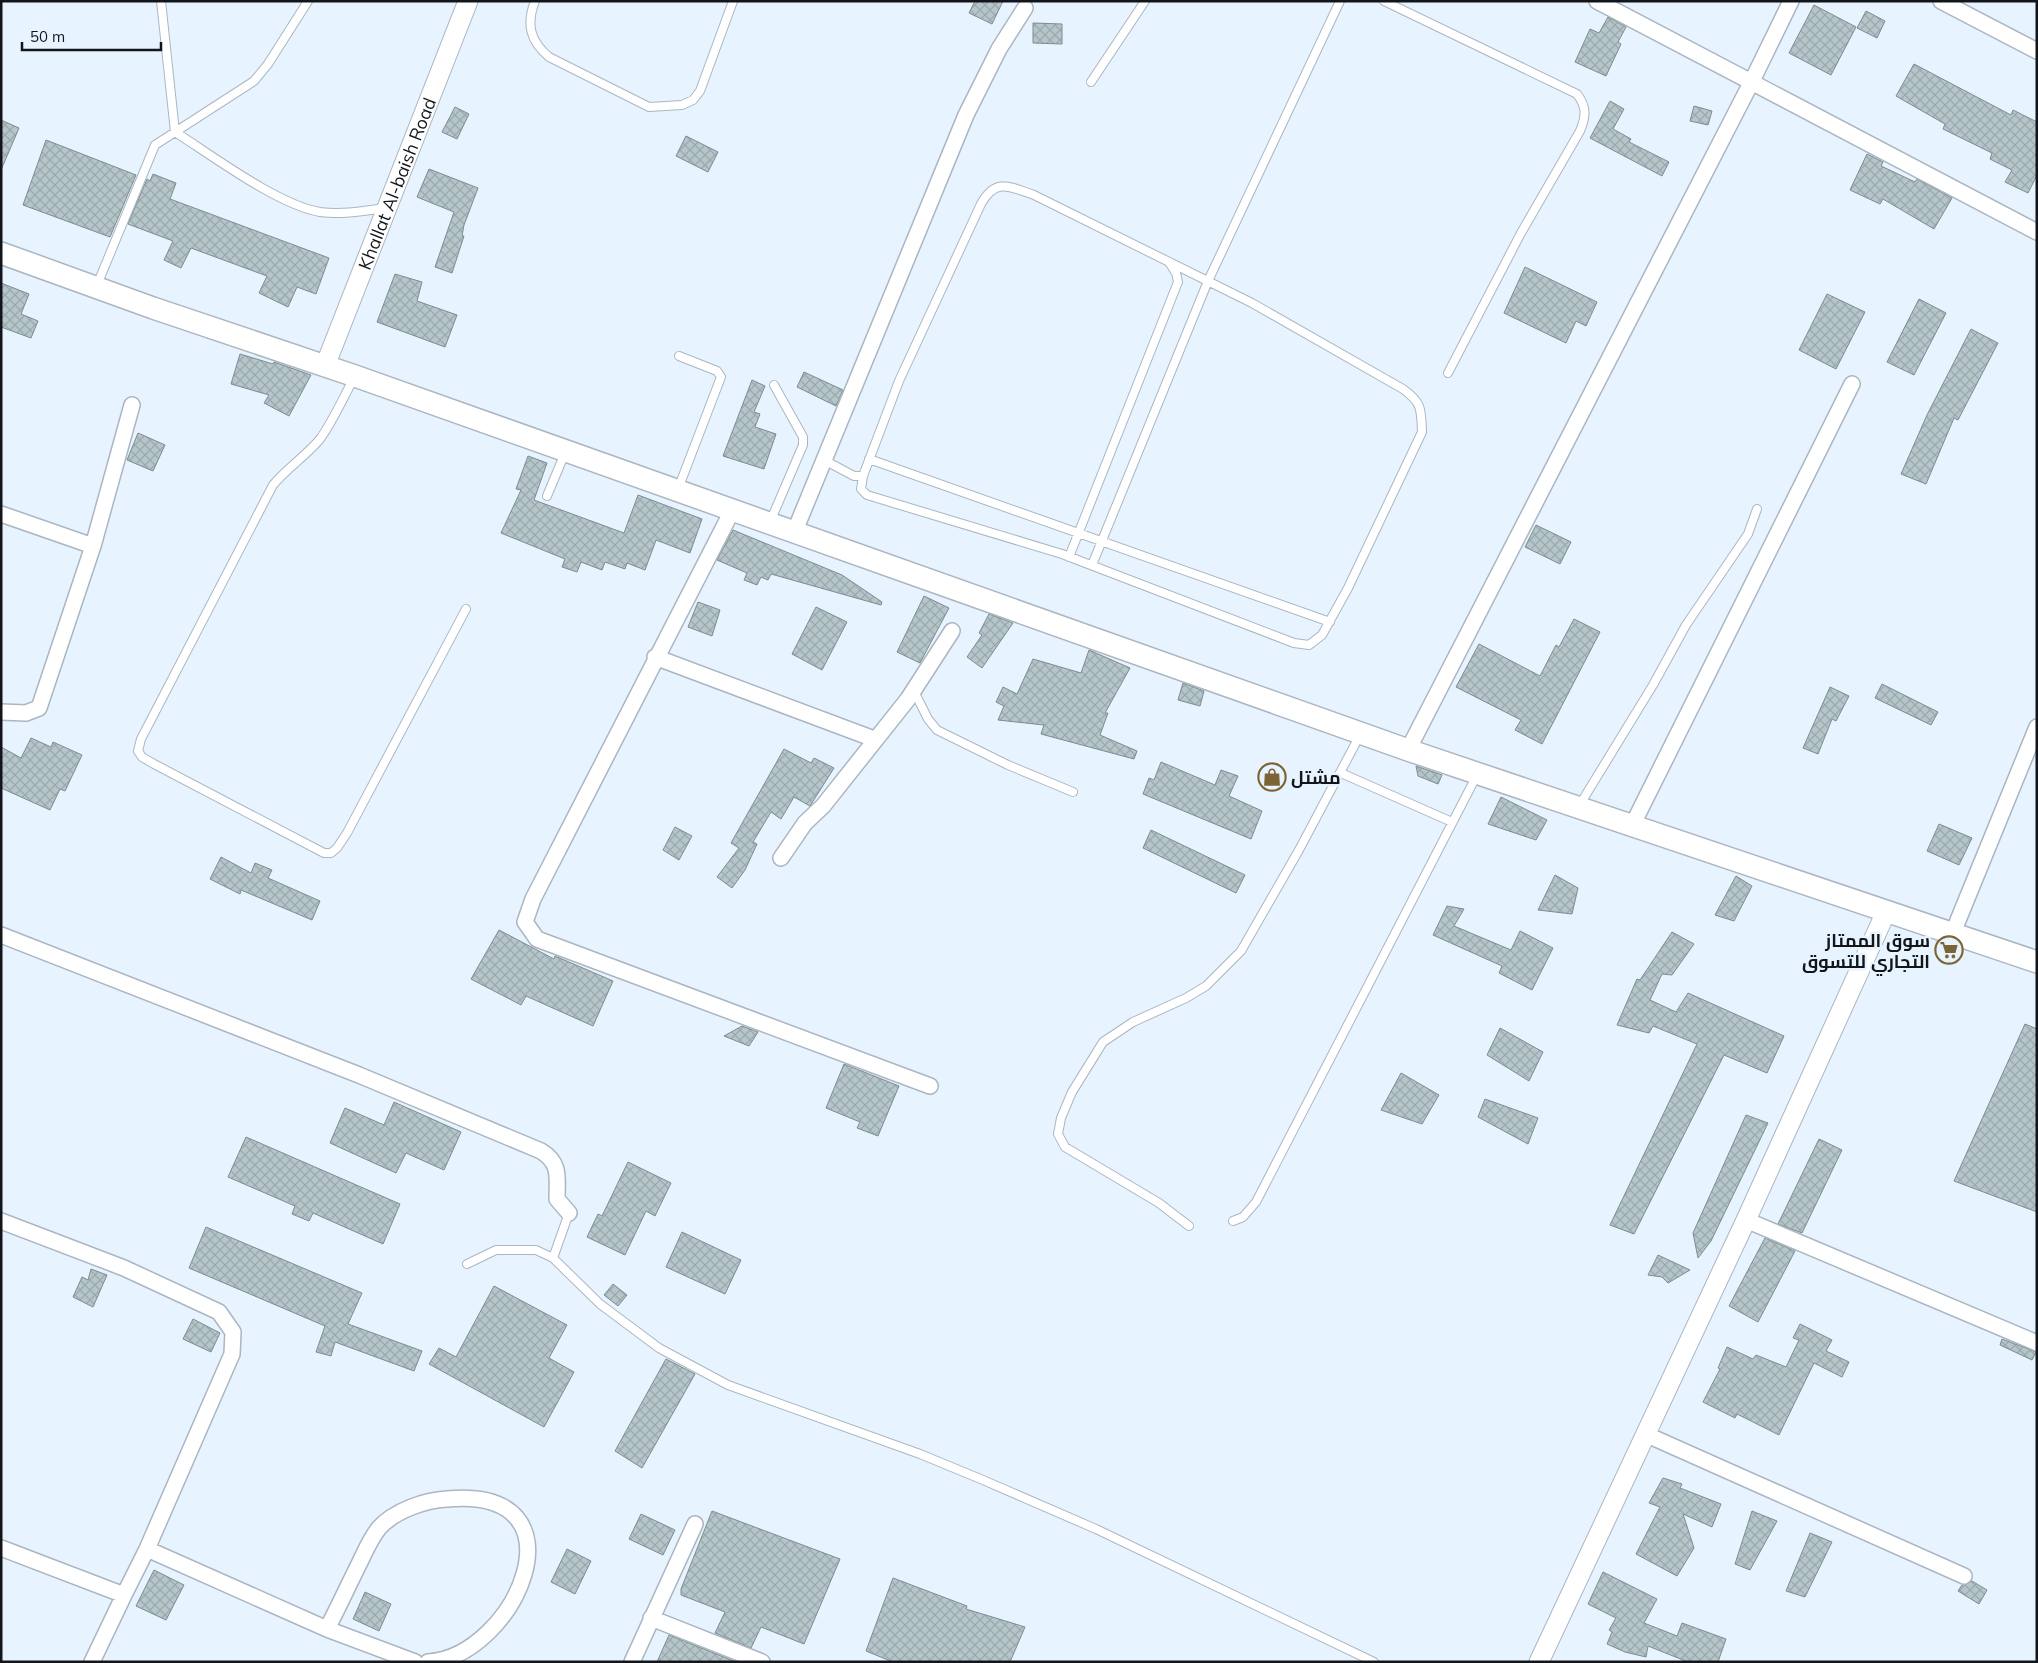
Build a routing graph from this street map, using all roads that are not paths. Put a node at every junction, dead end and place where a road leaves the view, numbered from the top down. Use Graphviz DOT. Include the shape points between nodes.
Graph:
graph roads {
  1 [pos="161,1"];
  2 [pos="308,1"];
  3 [pos="468,1"];
  4 [pos="535,1"];
  5 [pos="733,1"];
  6 [pos="1145,1"];
  7 [pos="1340,1"];
  8 [pos="1384,1"];
  9 [pos="1597,1"];
  10 [pos="1791,1"];
  11 [pos="1940,1"];
  12 [pos="1025,5"];
  13 [pos="2037,51"];
  14 [pos="1091,82"];
  15 [pos="1751,83"];
  16 [pos="176,132"];
  17 [pos="387,208"];
  18 [pos="2037,232"];
  19 [pos="1,253"];
  20 [pos="1168,260"];
  21 [pos="1208,281"];
  22 [pos="96,287"];
  23 [pos="679,356"];
  24 [pos="325,366"];
  25 [pos="1448,373"];
  26 [pos="355,376"];
  27 [pos="1852,384"];
  28 [pos="774,385"];
  29 [pos="132,404"];
  30 [pos="565,451"];
  31 [pos="869,459"];
  32 [pos="824,460"];
  33 [pos="863,476"];
  34 [pos="677,491"];
  35 [pos="547,496"];
  36 [pos="1757,509"];
  37 [pos="732,511"];
  38 [pos="1,514"];
  39 [pos="770,524"];
  40 [pos="794,533"];
  41 [pos="1078,533"];
  42 [pos="1102,542"];
  43 [pos="93,546"];
  44 [pos="1069,557"];
  45 [pos="1092,566"];
  46 [pos="466,609"];
  47 [pos="1330,622"];
  48 [pos="952,631"];
  49 [pos="655,657"];
  50 [pos="914,691"];
  51 [pos="1,712"];
  52 [pos="2037,727"];
  53 [pos="1360,733"];
  54 [pos="874,739"];
  55 [pos="1408,750"];
  56 [pos="1341,773"];
  57 [pos="1478,774"];
  58 [pos="1073,792"];
  59 [pos="1578,808"];
  60 [pos="1452,822"];
  61 [pos="1632,826"];
  62 [pos="781,858"];
  63 [pos="1886,912"];
  64 [pos="1,935"];
  65 [pos="1952,935"];
  66 [pos="2037,962"];
  67 [pos="930,1086"];
  68 [pos="569,1213"];
  69 [pos="1233,1220"];
  70 [pos="1746,1220"];
  71 [pos="1,1221"];
  72 [pos="1189,1226"];
  73 [pos="553,1258"];
  74 [pos="467,1264"];
  75 [pos="2037,1343"];
  76 [pos="1645,1434"];
  77 [pos="695,1524"];
  78 [pos="1,1548"];
  79 [pos="147,1549"];
  80 [pos="1964,1576"];
  81 [pos="124,1595"];
  82 [pos="651,1618"];
  83 [pos="327,1629"];
  84 [pos="92,1662"];
  85 [pos="415,1662"];
  86 [pos="428,1662"];
  87 [pos="632,1662"];
  88 [pos="762,1662"];
  89 [pos="1374,1662"];
  90 [pos="1539,1662"];
  1 -- 16 [label="lane"];
  2 -- 16 [label="lane" via="254,81"];
  3 -- 17 [label="street, Khallat Al-baish Road"];
  4 -- 5 [label="lane" via="529,21 530,35 540,50 638,104 661,108 682,105 693,100 700,91"];
  6 -- 14 [label="lane"];
  7 -- 21 [label="lane"];
  8 -- 25 [label="lane" via="1577,94 1585,109 1580,132 1521,233"];
  9 -- 15 [label="street"];
  10 -- 15 [label="street"];
  11 -- 13 [label="street"];
  12 -- 32 [label="street" via="966,115"];
  15 -- 18 [label="street"];
  15 -- 55 [label="street"];
  16 -- 17 [label="lane" via="266,189 301,206 334,213"];
  16 -- 22 [label="lane" via="155,145"];
  17 -- 24 [label="street, Khallat Al-baish Road"];
  19 -- 22 [label="main road"];
  20 -- 21 [label="lane"];
  20 -- 31 [label="lane" via="1034,195 1008,186 996,186 988,192 899,381"];
  20 -- 41 [label="lane" via="1178,282"];
  21 -- 42 [label="lane"];
  21 -- 47 [label="lane" via="1418,400 1422,432"];
  22 -- 24 [label="main road"];
  23 -- 34 [label="lane" via="717,371 721,377"];
  24 -- 26 [label="main road"];
  26 -- 30 [label="main road"];
  26 -- 46 [label="lane" via="320,438 273,485 186,648 138,751 142,758 324,853 331,853 347,833"];
  27 -- 61 [label="street"];
  28 -- 39 [label="lane" via="803,437 803,445"];
  29 -- 43 [label="street"];
  30 -- 34 [label="main road"];
  30 -- 35 [label="lane"];
  31 -- 33 [label="lane"];
  31 -- 41 [label="lane"];
  32 -- 33 [label="lane" via="854,476"];
  32 -- 40 [label="street"];
  33 -- 44 [label="lane" via="861,489 867,495"];
  34 -- 37 [label="main road"];
  36 -- 59 [label="lane" via="1748,534 1686,625"];
  37 -- 39 [label="main road"];
  37 -- 49 [label="street"];
  38 -- 43 [label="street"];
  39 -- 40 [label="main road"];
  40 -- 53 [label="main road"];
  41 -- 42 [label="lane"];
  41 -- 44 [label="lane"];
  42 -- 45 [label="lane"];
  42 -- 47 [label="lane"];
  43 -- 51 [label="street" via="39,708 26,713"];
  44 -- 45 [label="lane"];
  45 -- 47 [label="lane" via="1294,643 1309,645 1317,640"];
  48 -- 50 [label="street"];
  49 -- 54 [label="street"];
  49 -- 67 [label="street" via="533,899 525,922 537,939"];
  50 -- 54 [label="street"];
  50 -- 58 [label="lane" via="937,730"];
  52 -- 65 [label="street"];
  53 -- 55 [label="main road"];
  53 -- 56 [label="lane"];
  54 -- 62 [label="street" via="823,806 805,823"];
  55 -- 57 [label="main road"];
  56 -- 60 [label="lane"];
  56 -- 72 [label="lane" via="1241,951 1206,986 1133,1022 1103,1042 1072,1092 1061,1118 1058,1134 1065,1147 1158,1203"];
  57 -- 59 [label="main road"];
  57 -- 60 [label="lane"];
  59 -- 61 [label="main road"];
  60 -- 69 [label="lane" via="1256,1202 1243,1217"];
  61 -- 63 [label="main road"];
  63 -- 65 [label="main road"];
  63 -- 70 [label="street"];
  64 -- 68 [label="street" via="359,1075 541,1151 550,1156 558,1167 557,1199"];
  65 -- 66 [label="main road"];
  68 -- 73 [label="lane"];
  70 -- 75 [label="street"];
  70 -- 76 [label="street"];
  71 -- 79 [label="street" via="124,1268 219,1312 233,1332 232,1354"];
  73 -- 74 [label="lane" via="536,1250 496,1250"];
  73 -- 89 [label="lane" via="600,1304 659,1348 728,1385 920,1454 992,1484 1221,1586"];
  76 -- 80 [label="street"];
  76 -- 90 [label="street"];
  77 -- 82 [label="street"];
  78 -- 81 [label="street"];
  79 -- 81 [label="street"];
  79 -- 83 [label="street"];
  81 -- 84 [label="street"];
  82 -- 87 [label="street"];
  82 -- 88 [label="street"];
  83 -- 85 [label="street"];
  83 -- 86 [label="street" via="372,1537 392,1516 440,1499 462,1497 481,1500 516,1515 524,1525 527,1561 511,1606 492,1628 467,1648 442,1661"];
}
